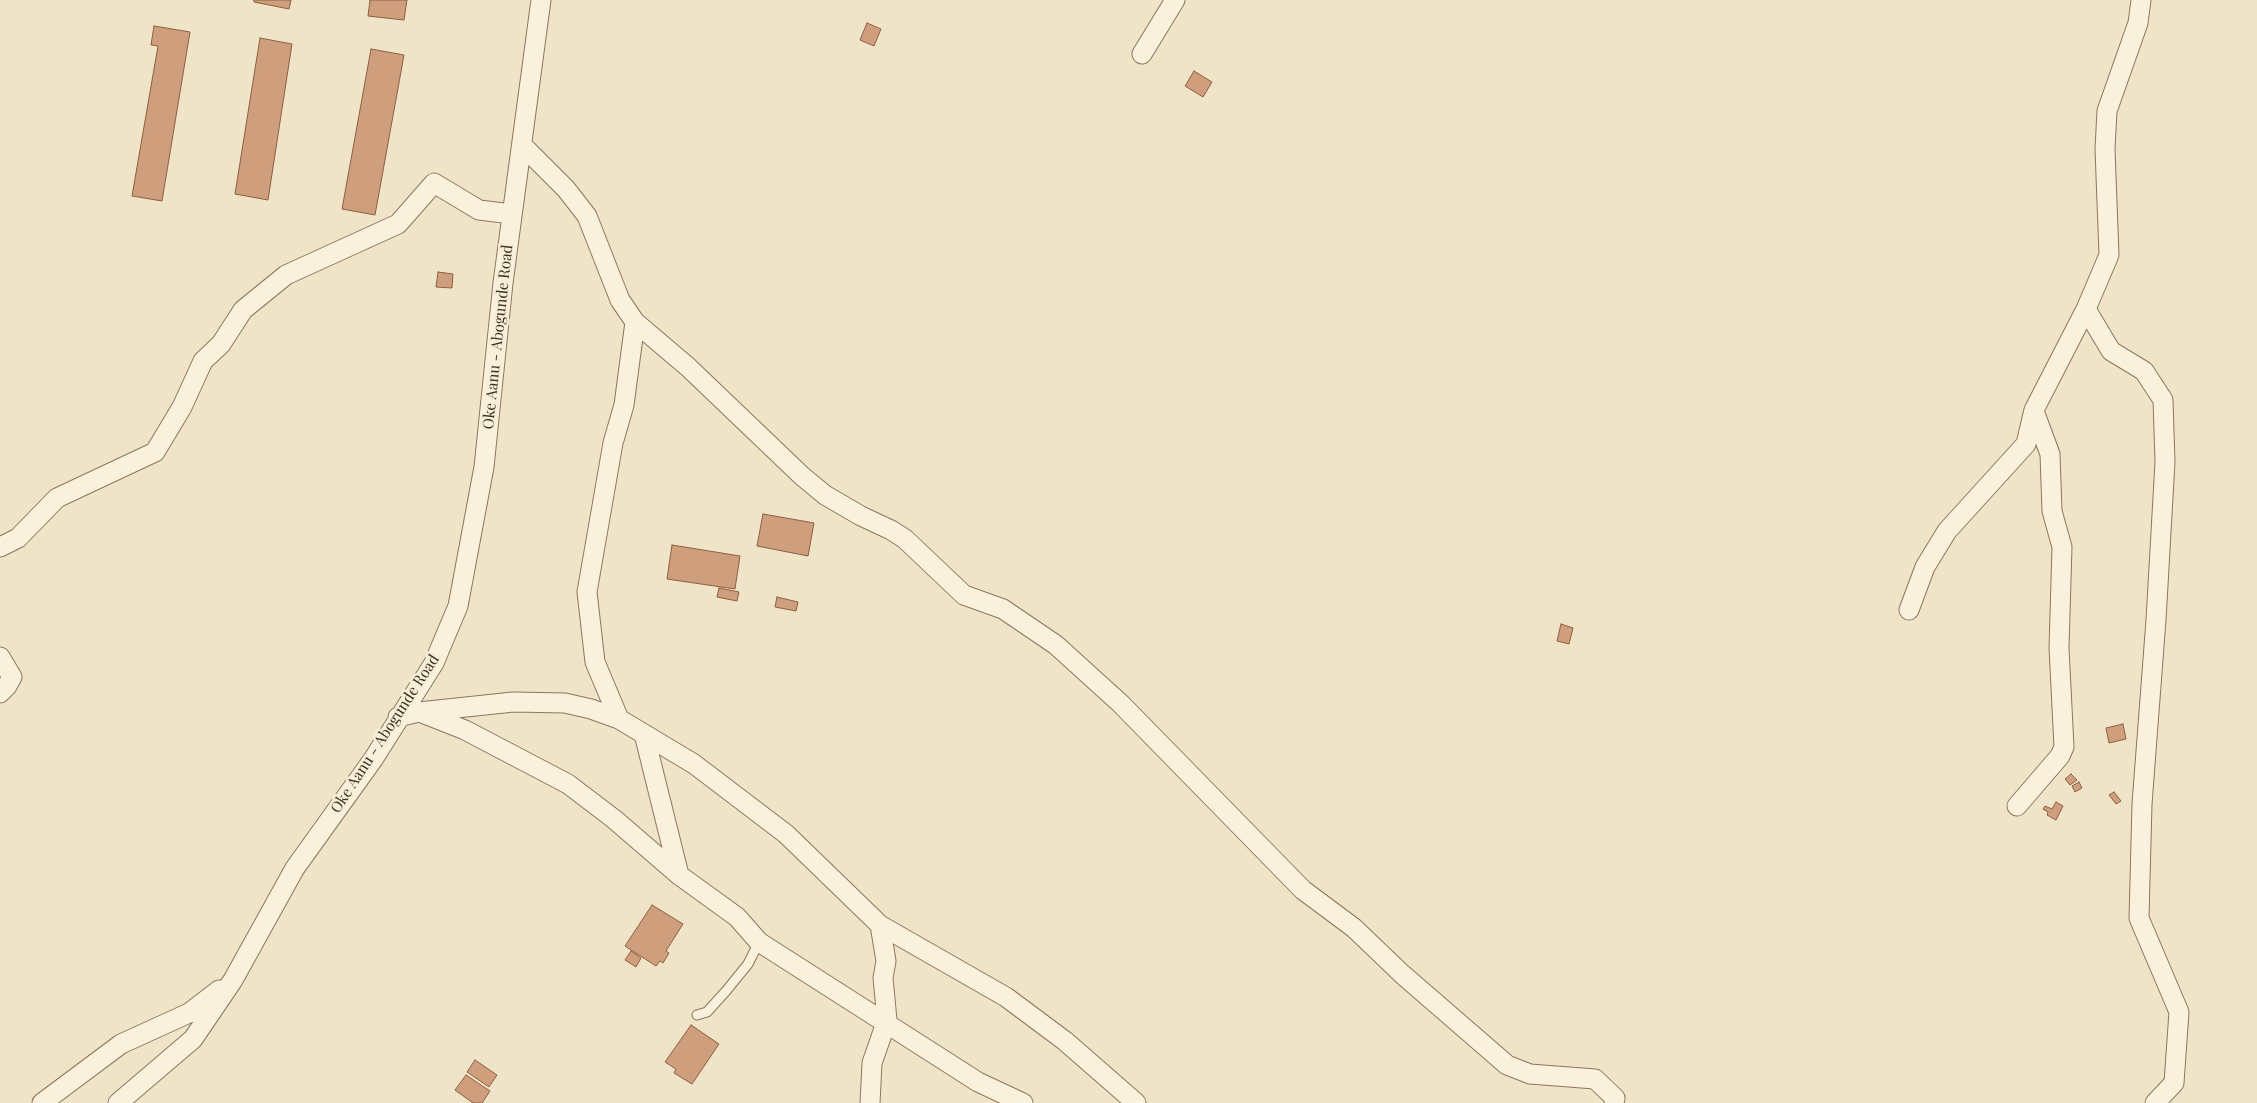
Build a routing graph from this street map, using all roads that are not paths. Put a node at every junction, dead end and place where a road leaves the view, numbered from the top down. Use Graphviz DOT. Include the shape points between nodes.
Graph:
graph roads {
  1 [pos="541,0"];
  2 [pos="1175,0"];
  3 [pos="2141,0"];
  4 [pos="1142,54"];
  5 [pos="522,145"];
  6 [pos="512,214"];
  7 [pos="2086,309"];
  8 [pos="635,322"];
  9 [pos="2034,410"];
  10 [pos="0,547"];
  11 [pos="1909,610"];
  12 [pos="0,657"];
  13 [pos="0,693"];
  14 [pos="419,712"];
  15 [pos="398,717"];
  16 [pos="619,719"];
  17 [pos="644,734"];
  18 [pos="2017,806"];
  19 [pos="679,875"];
  20 [pos="880,925"];
  21 [pos="759,942"];
  22 [pos="233,980"];
  23 [pos="697,1015"];
  24 [pos="886,1024"];
  25 [pos="42,1103"];
  26 [pos="118,1103"];
  27 [pos="870,1103"];
  28 [pos="1023,1103"];
  29 [pos="1136,1103"];
  30 [pos="1614,1103"];
  31 [pos="2155,1103"];
  1 -- 5 [label="street, Oke Aanu - Abogunde Road"];
  2 -- 4 [label="street"];
  3 -- 7 [label="street" via="2138,24 2107,111 2109,255"];
  5 -- 6 [label="street, Oke Aanu - Abogunde Road"];
  5 -- 8 [label="street" via="566,189 587,216 620,300"];
  6 -- 10 [label="street" via="479,210 434,183 398,224 286,275 243,310 221,344 203,361 182,407 155,452 57,498 18,538"];
  6 -- 15 [label="street, Oke Aanu - Abogunde Road" via="484,468 458,606 434,663"];
  7 -- 9 [label="street"];
  7 -- 31 [label="street" via="2111,351 2144,371 2163,400 2165,462 2142,804 2139,918 2179,1012 2174,1082"];
  8 -- 16 [label="street" via="624,405 613,443 587,592 595,662"];
  8 -- 30 [label="street" via="825,495 905,539 964,595 1003,609 1056,645 1121,704 1304,890 1354,928 1507,1065 1530,1074 1595,1079 1615,1098"];
  9 -- 11 [label="street" via="2026,444 1947,531 1925,567"];
  9 -- 18 [label="street" via="2050,454 2052,510 2062,547 2059,648 2064,747"];
  12 -- 13 [label="street" via="12,677"];
  14 -- 15 [label="street"];
  14 -- 16 [label="street" via="514,702 565,703"];
  14 -- 19 [label="street" via="465,730 568,784"];
  15 -- 22 [label="street, Oke Aanu - Abogunde Road" via="374,758 295,868"];
  16 -- 17 [label="street"];
  17 -- 19 [label="street"];
  17 -- 20 [label="street" via="694,764 786,834"];
  19 -- 21 [label="street" via="737,916"];
  20 -- 24 [label="street" via="886,961 883,978"];
  20 -- 29 [label="street" via="1006,997 1065,1041"];
  21 -- 23 [label="lane" via="748,964 726,991 707,1012"];
  21 -- 24 [label="street"];
  22 -- 25 [label="street" via="189,1013 121,1044"];
  22 -- 26 [label="street, Oke Aanu - Abogunde Road" via="193,1038"];
  24 -- 27 [label="street" via="872,1064"];
  24 -- 28 [label="street" via="978,1082"];
}
